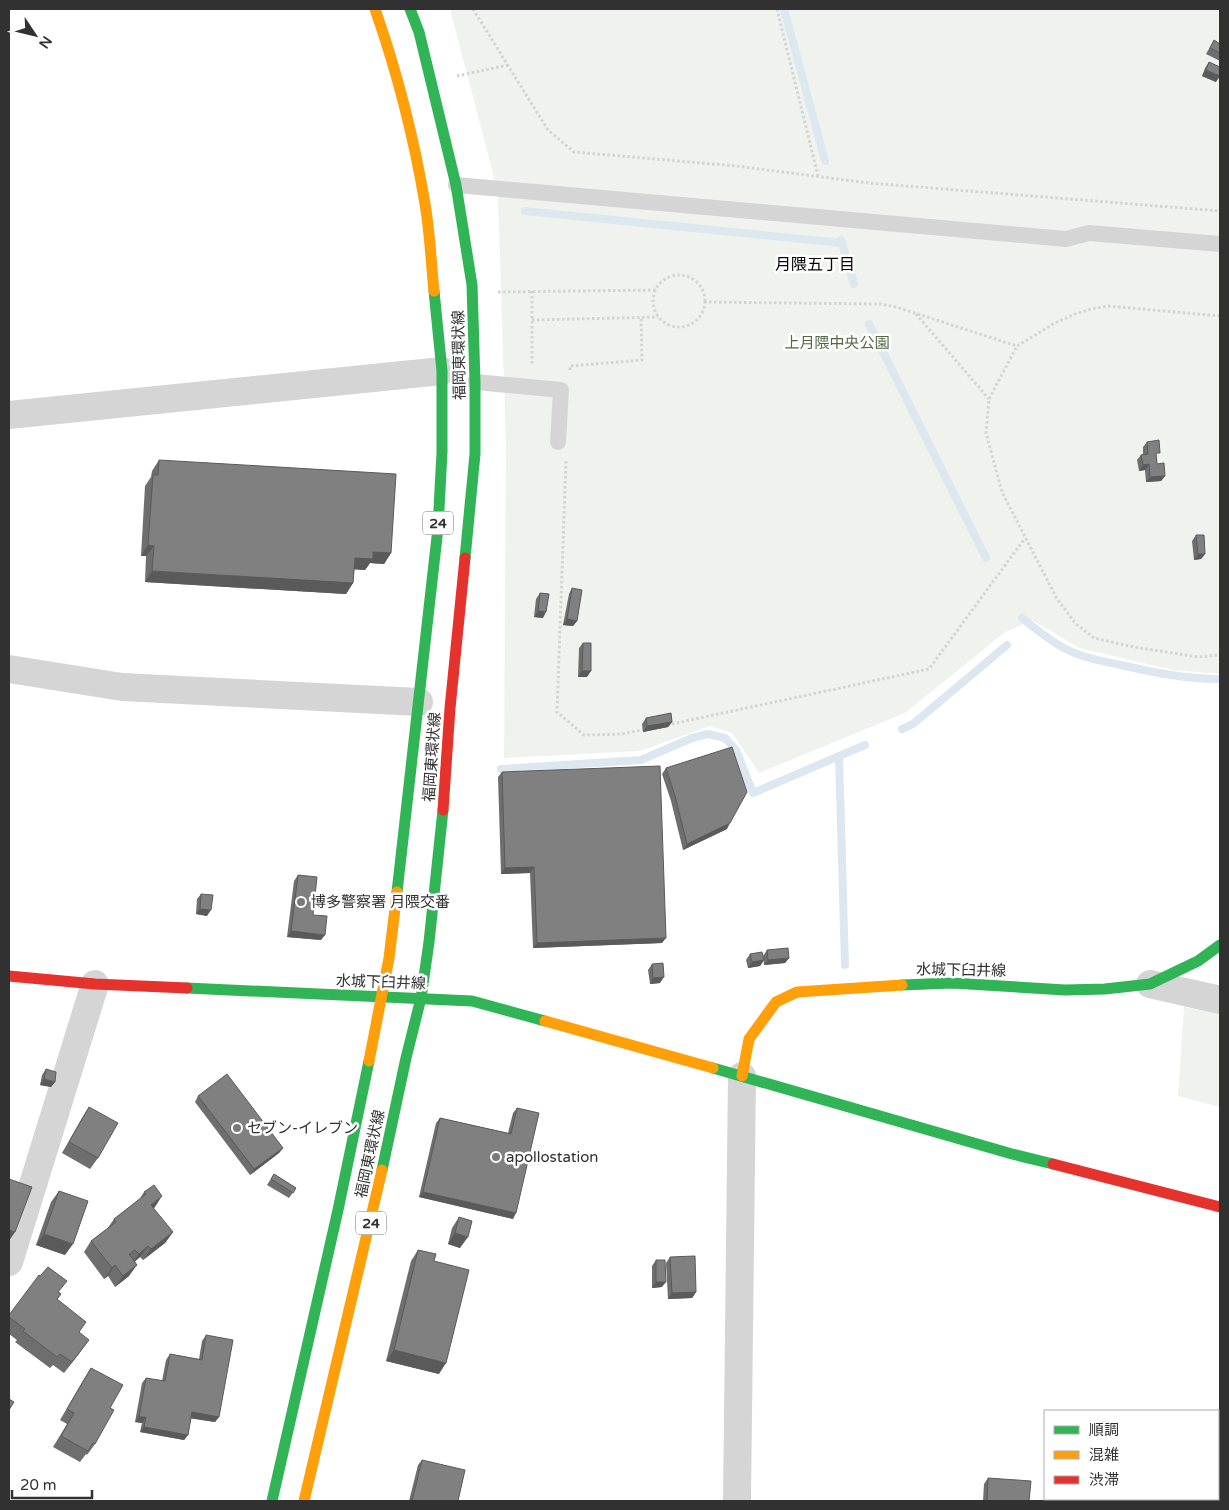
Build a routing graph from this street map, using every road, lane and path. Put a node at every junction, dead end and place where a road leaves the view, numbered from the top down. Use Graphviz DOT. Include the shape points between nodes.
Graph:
graph roads {
  1 [pos="375,9"];
  2 [pos="410,9"];
  3 [pos="473,9"];
  4 [pos="777,9"];
  5 [pos="508,65"];
  6 [pos="453,77"];
  7 [pos="818,176"];
  8 [pos="456,185"];
  9 [pos="1220,212"];
  10 [pos="1220,244"];
  11 [pos="656,290"];
  12 [pos="532,291"];
  13 [pos="492,292"];
  14 [pos="704,302"];
  15 [pos="916,313"];
  16 [pos="1220,316"];
  17 [pos="641,317"];
  18 [pos="658,317"];
  19 [pos="532,320"];
  20 [pos="1018,346"];
  21 [pos="532,368"];
  22 [pos="442,371"];
  23 [pos="570,376"];
  24 [pos="475,382"];
  25 [pos="989,399"];
  26 [pos="9,415"];
  27 [pos="562,448"];
  28 [pos="1026,538"];
  29 [pos="1220,655"];
  30 [pos="9,669"];
  31 [pos="419,702"];
  32 [pos="660,726"];
  33 [pos="651,728"];
  34 [pos="1220,945"];
  35 [pos="9,976"];
  36 [pos="95,984"];
  37 [pos="1150,984"];
  38 [pos="382,997"];
  39 [pos="421,998"];
  40 [pos="1220,1000"];
  41 [pos="742,1076"];
  42 [pos="1220,1207"];
  43 [pos="9,1262"];
  44 [pos="272,1501"];
  45 [pos="304,1501"];
  46 [pos="737,1501"];
  1 -- 22 [label="main road, 福岡東環状線 / 24" via="407,118 424,205"];
  2 -- 8 [label="main road, 福岡東環状線 / 24"];
  3 -- 5 [label="path"];
  4 -- 7 [label="path"];
  5 -- 6 [label="path"];
  5 -- 7 [label="path" via="548,130 574,152"];
  7 -- 9 [label="path" via="879,184"];
  8 -- 10 [label="lane" via="1066,239 1089,233"];
  8 -- 24 [label="main road, 福岡東環状線 / 24" via="472,285"];
  11 -- 12 [label="path"];
  11 -- 14 [label="path" via="670,277 687,277 700,286"];
  11 -- 18 [label="path" via="653,303"];
  12 -- 13 [label="path"];
  12 -- 19 [label="path"];
  14 -- 15 [label="path" via="880,304"];
  14 -- 18 [label="path" via="699,318 684,327 667,324"];
  15 -- 20 [label="path"];
  15 -- 25 [label="path"];
  16 -- 20 [label="path" via="1101,307 1062,320"];
  17 -- 18 [label="path"];
  17 -- 19 [label="path"];
  17 -- 23 [label="path" via="642,360 570,366"];
  19 -- 21 [label="path"];
  20 -- 25 [label="path"];
  22 -- 26 [label="street"];
  22 -- 31 [label="main road, 福岡東環状線 / 24" via="438,528"];
  24 -- 27 [label="lane" via="561,390"];
  24 -- 39 [label="main road, 福岡東環状線 / 24" via="475,454 443,814"];
  25 -- 28 [label="path" via="986,434 1002,492"];
  27 -- 33 [label="path" via="557,712 584,735 622,734"];
  28 -- 29 [label="path" via="1057,599 1076,624 1094,638 1198,657"];
  28 -- 32 [label="path" via="929,669"];
  30 -- 31 [label="street" via="122,687"];
  31 -- 38 [label="main road, 福岡東環状線 / 24"];
  34 -- 37 [label="main road, 水城下臼井線" via="1198,961"];
  35 -- 36 [label="main road, 水城下臼井線"];
  36 -- 38 [label="main road, 水城下臼井線"];
  36 -- 43 [label="street"];
  37 -- 40 [label="street"];
  37 -- 41 [label="main road, 水城下臼井線" via="1065,990 952,983 797,992 776,1002 749,1039"];
  38 -- 39 [label="main road, 水城下臼井線"];
  38 -- 44 [label="main road, 福岡東環状線 / 24"];
  39 -- 41 [label="main road, 水城下臼井線" via="472,1001"];
  39 -- 45 [label="main road, 福岡東環状線 / 24" via="372,1220"];
  41 -- 42 [label="main road, 水城下臼井線" via="1012,1154"];
  41 -- 46 [label="street"];
}
